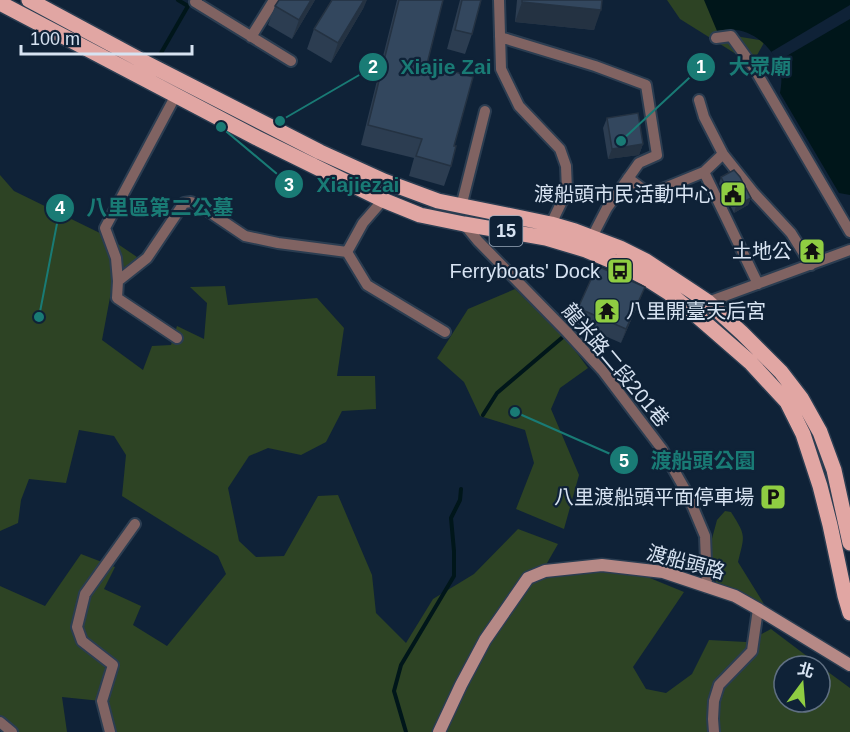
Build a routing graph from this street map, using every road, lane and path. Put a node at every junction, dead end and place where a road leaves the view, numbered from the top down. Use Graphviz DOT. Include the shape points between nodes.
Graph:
graph roads {
  1 [pos="29,0"];
  2 [pos="197,0"];
  3 [pos="274,0"];
  4 [pos="499,0"];
  5 [pos="0,3"];
  6 [pos="64,28"];
  7 [pos="251,37"];
  8 [pos="500,37"];
  9 [pos="716,38"];
  10 [pos="291,61"];
  11 [pos="176,95"];
  12 [pos="699,100"];
  13 [pos="485,111"];
  14 [pos="723,154"];
  15 [pos="704,172"];
  16 [pos="628,178"];
  17 [pos="383,201"];
  18 [pos="461,207"];
  19 [pos="464,224"];
  20 [pos="552,224"];
  21 [pos="850,232"];
  22 [pos="591,237"];
  23 [pos="850,250"];
  24 [pos="347,252"];
  25 [pos="811,264"];
  26 [pos="118,281"];
  27 [pos="758,284"];
  28 [pos="708,302"];
  29 [pos="445,332"];
  30 [pos="177,338"];
  31 [pos="135,524"];
  32 [pos="850,543"];
  33 [pos="707,587"];
  34 [pos="758,609"];
  35 [pos="850,613"];
  36 [pos="850,665"];
  37 [pos="0,722"];
  38 [pos="12,732"];
  39 [pos="110,732"];
  40 [pos="439,732"];
  41 [pos="714,732"];
  1 -- 6 [label="main road, 15"];
  2 -- 7 [label="street"];
  3 -- 7 [label="street"];
  4 -- 8 [label="street"];
  5 -- 6 [label="main road, 15"];
  6 -- 11 [label="main road, 15"];
  6 -- 18 [label="main road, 15" via="384,182"];
  7 -- 10 [label="street"];
  8 -- 16 [label="street" via="646,85 657,155 639,163"];
  8 -- 20 [label="street" via="501,69 519,106 560,149 566,166 567,191"];
  9 -- 21 [label="street" via="731,36 754,68"];
  11 -- 17 [label="main road, 15"];
  11 -- 26 [label="street" via="105,228 116,258"];
  12 -- 14 [label="street"];
  13 -- 18 [label="street"];
  14 -- 15 [label="street"];
  14 -- 25 [label="street" via="791,233"];
  15 -- 16 [label="street" via="660,190 644,190"];
  15 -- 27 [label="street"];
  16 -- 22 [label="street"];
  17 -- 19 [label="main road, 15" via="420,215"];
  17 -- 24 [label="street" via="363,223"];
  18 -- 19 [label="main road"];
  18 -- 20 [label="main road, 15"];
  19 -- 33 [label="street, 龍米路二段201巷" via="602,370 662,449 705,536"];
  19 -- 35 [label="main road, 15" via="546,238 619,264 669,293 750,362 786,402 802,434 820,486"];
  20 -- 22 [label="main road, 15"];
  22 -- 28 [label="main road, 15" via="646,261"];
  23 -- 25 [label="street"];
  24 -- 26 [label="street" via="245,236 191,202 184,203 147,258"];
  24 -- 29 [label="street" via="367,285"];
  25 -- 27 [label="street"];
  26 -- 30 [label="street" via="117,298"];
  27 -- 28 [label="street"];
  28 -- 32 [label="main road, 15" via="781,372 801,398 820,432 834,471"];
  31 -- 39 [label="street" via="85,594 77,627 82,641 113,664 102,701"];
  33 -- 34 [label="street, 渡船頭路"];
  33 -- 40 [label="street, 渡船頭路" via="663,572 602,565 545,571 528,578 485,640"];
  34 -- 36 [label="street, 渡船頭路"];
  34 -- 41 [label="street" via="752,651 719,685 714,701"];
  37 -- 38 [label="street"];
}
